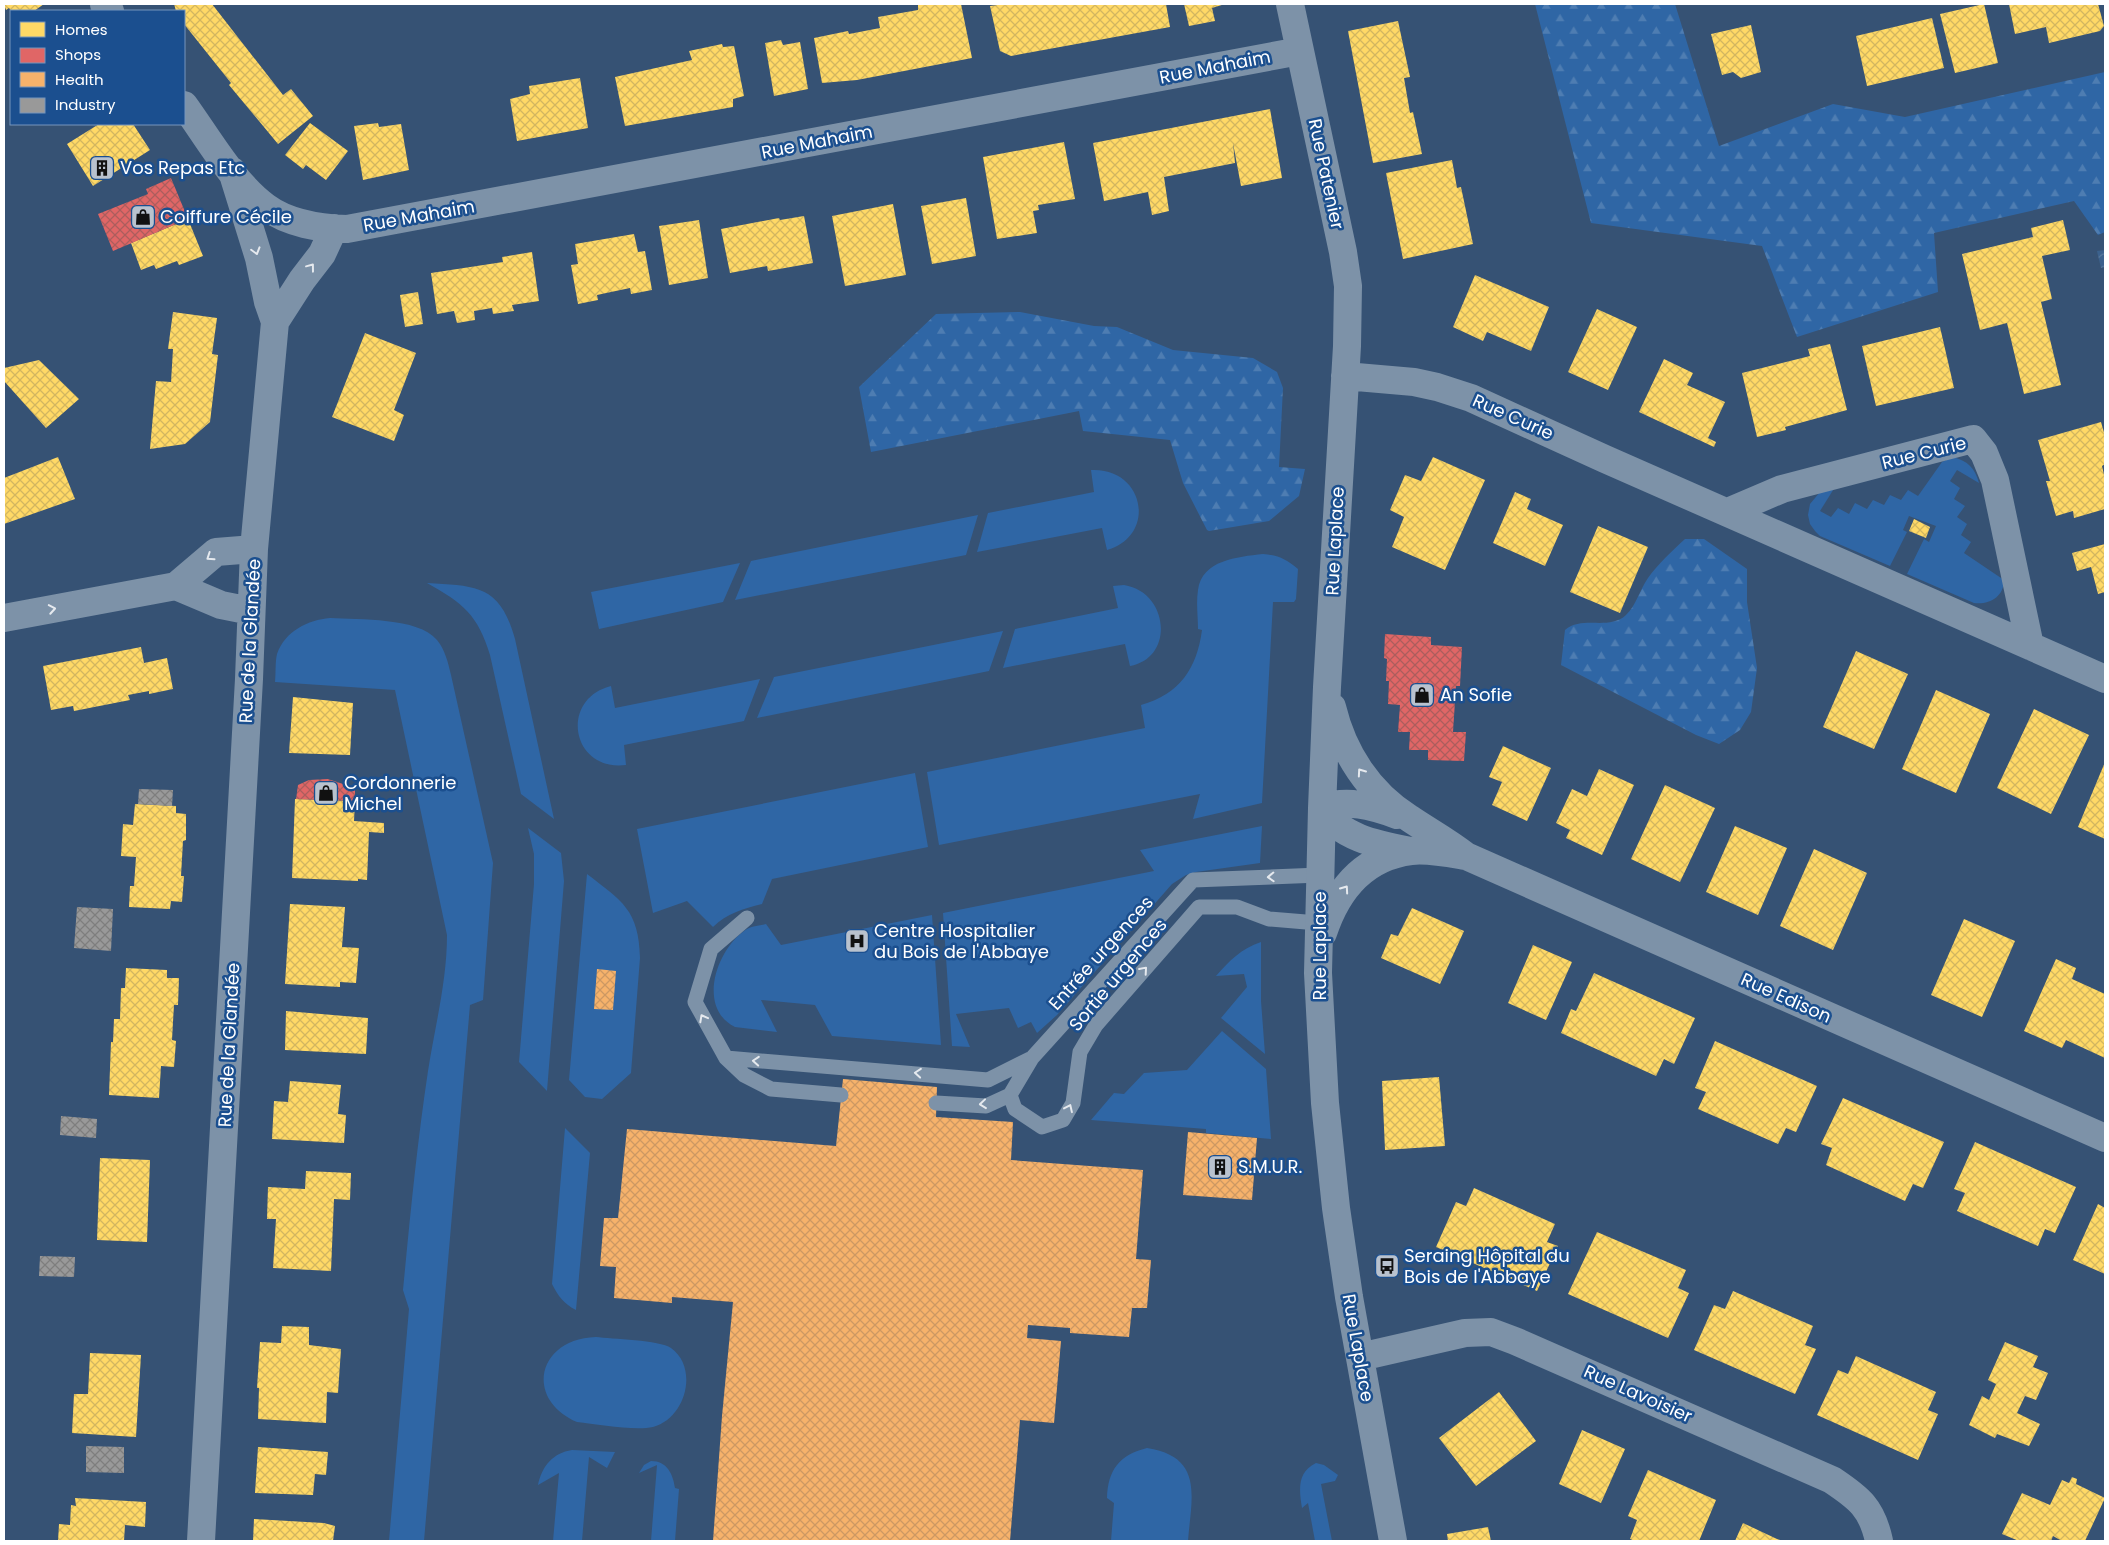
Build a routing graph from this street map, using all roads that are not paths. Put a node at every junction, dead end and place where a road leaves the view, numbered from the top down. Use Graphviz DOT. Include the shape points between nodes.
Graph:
graph roads {
  1 [pos="1290,4"];
  2 [pos="1300,52"];
  3 [pos="185,106"];
  4 [pos="232,171"];
  5 [pos="334,228"];
  6 [pos="275,322"];
  7 [pos="1347,346"];
  8 [pos="1346,376"];
  9 [pos="1728,512"];
  10 [pos="254,548"];
  11 [pos="176,586"];
  12 [pos="251,611"];
  13 [pos="4,618"];
  14 [pos="2030,646"];
  15 [pos="2105,679"];
  16 [pos="1327,687"];
  17 [pos="1322,808"];
  18 [pos="1409,819"];
  19 [pos="1412,851"];
  20 [pos="1466,856"];
  21 [pos="1320,876"];
  22 [pos="747,918"];
  23 [pos="1318,936"];
  24 [pos="726,1058"];
  25 [pos="1032,1058"];
  26 [pos="841,1095"];
  27 [pos="1010,1095"];
  28 [pos="936,1103"];
  29 [pos="2105,1138"];
  30 [pos="1360,1357"];
  31 [pos="201,1541"];
  32 [pos="1393,1541"];
  33 [pos="1879,1541"];
  1 -- 2 [label="street, Rue Patenier"];
  2 -- 5 [label="street, Rue Mahaim" via="386,223"];
  2 -- 7 [label="street, Rue Patenier" via="1343,252 1348,286"];
  3 -- 4 [label="street, Rue Mahaim"];
  4 -- 5 [label="street, Rue Mahaim" via="249,193 267,208 319,228"];
  4 -- 6 [label="street, Rue Mahaim, one-way"];
  6 -- 5 [label="street, Rue Mahaim, one-way" via="322,254"];
  6 -- 10 [label="street, Rue Mahaim"];
  7 -- 8 [label="street, Rue Laplace"];
  8 -- 9 [label="street, Rue Curie" via="1437,386 1471,398"];
  8 -- 16 [label="street, Rue Laplace"];
  9 -- 14 [label="street, Rue Curie"];
  9 -- 14 [label="street, Rue Curie" via="1782,489 1973,439 1984,453 1994,480"];
  10 -- 11 [label="street, one-way" via="216,552"];
  10 -- 12 [label="street, Rue de la Glandée"];
  11 -- 12 [label="street" via="221,605"];
  13 -- 11 [label="street, one-way"];
  12 -- 31 [label="street, Rue de la Glandée"];
  14 -- 15 [label="street, Rue Curie"];
  16 -- 17 [label="street, Rue Laplace"];
  18 -- 16 [label="street, Rue Edison, one-way" via="1389,804 1356,766 1335,718"];
  17 -- 18 [label="street" via="1365,805"];
  17 -- 19 [label="street" via="1327,818 1362,839"];
  17 -- 21 [label="street, Rue Laplace"];
  18 -- 20 [label="street, Rue Edison"];
  19 -- 20 [label="street, Rue Edison"];
  23 -- 19 [label="street, Rue Edison, one-way" via="1344,888 1357,874 1374,863"];
  20 -- 29 [label="street, Rue Edison"];
  21 -- 23 [label="street, Rue Laplace"];
  21 -- 25 [label="lane, Entrée urgences, one-way" via="1193,880"];
  24 -- 22 [label="lane, one-way" via="695,1002 711,950"];
  27 -- 23 [label="lane, Sortie urgences, one-way" via="1015,1109 1042,1127 1063,1120 1073,1103 1080,1052 1096,1025 1199,907 1237,907"];
  23 -- 30 [label="street, Rue Laplace" via="1327,1122 1338,1225"];
  25 -- 24 [label="lane, one-way" via="988,1080"];
  24 -- 26 [label="lane" via="744,1075 771,1089"];
  25 -- 27 [label="lane, Entrée urgences"];
  27 -- 28 [label="lane, one-way" via="986,1106"];
  30 -- 32 [label="street, Rue Laplace"];
  30 -- 33 [label="street, Rue Lavoisier" via="1491,1332 1832,1480 1862,1503 1873,1518"];
}
